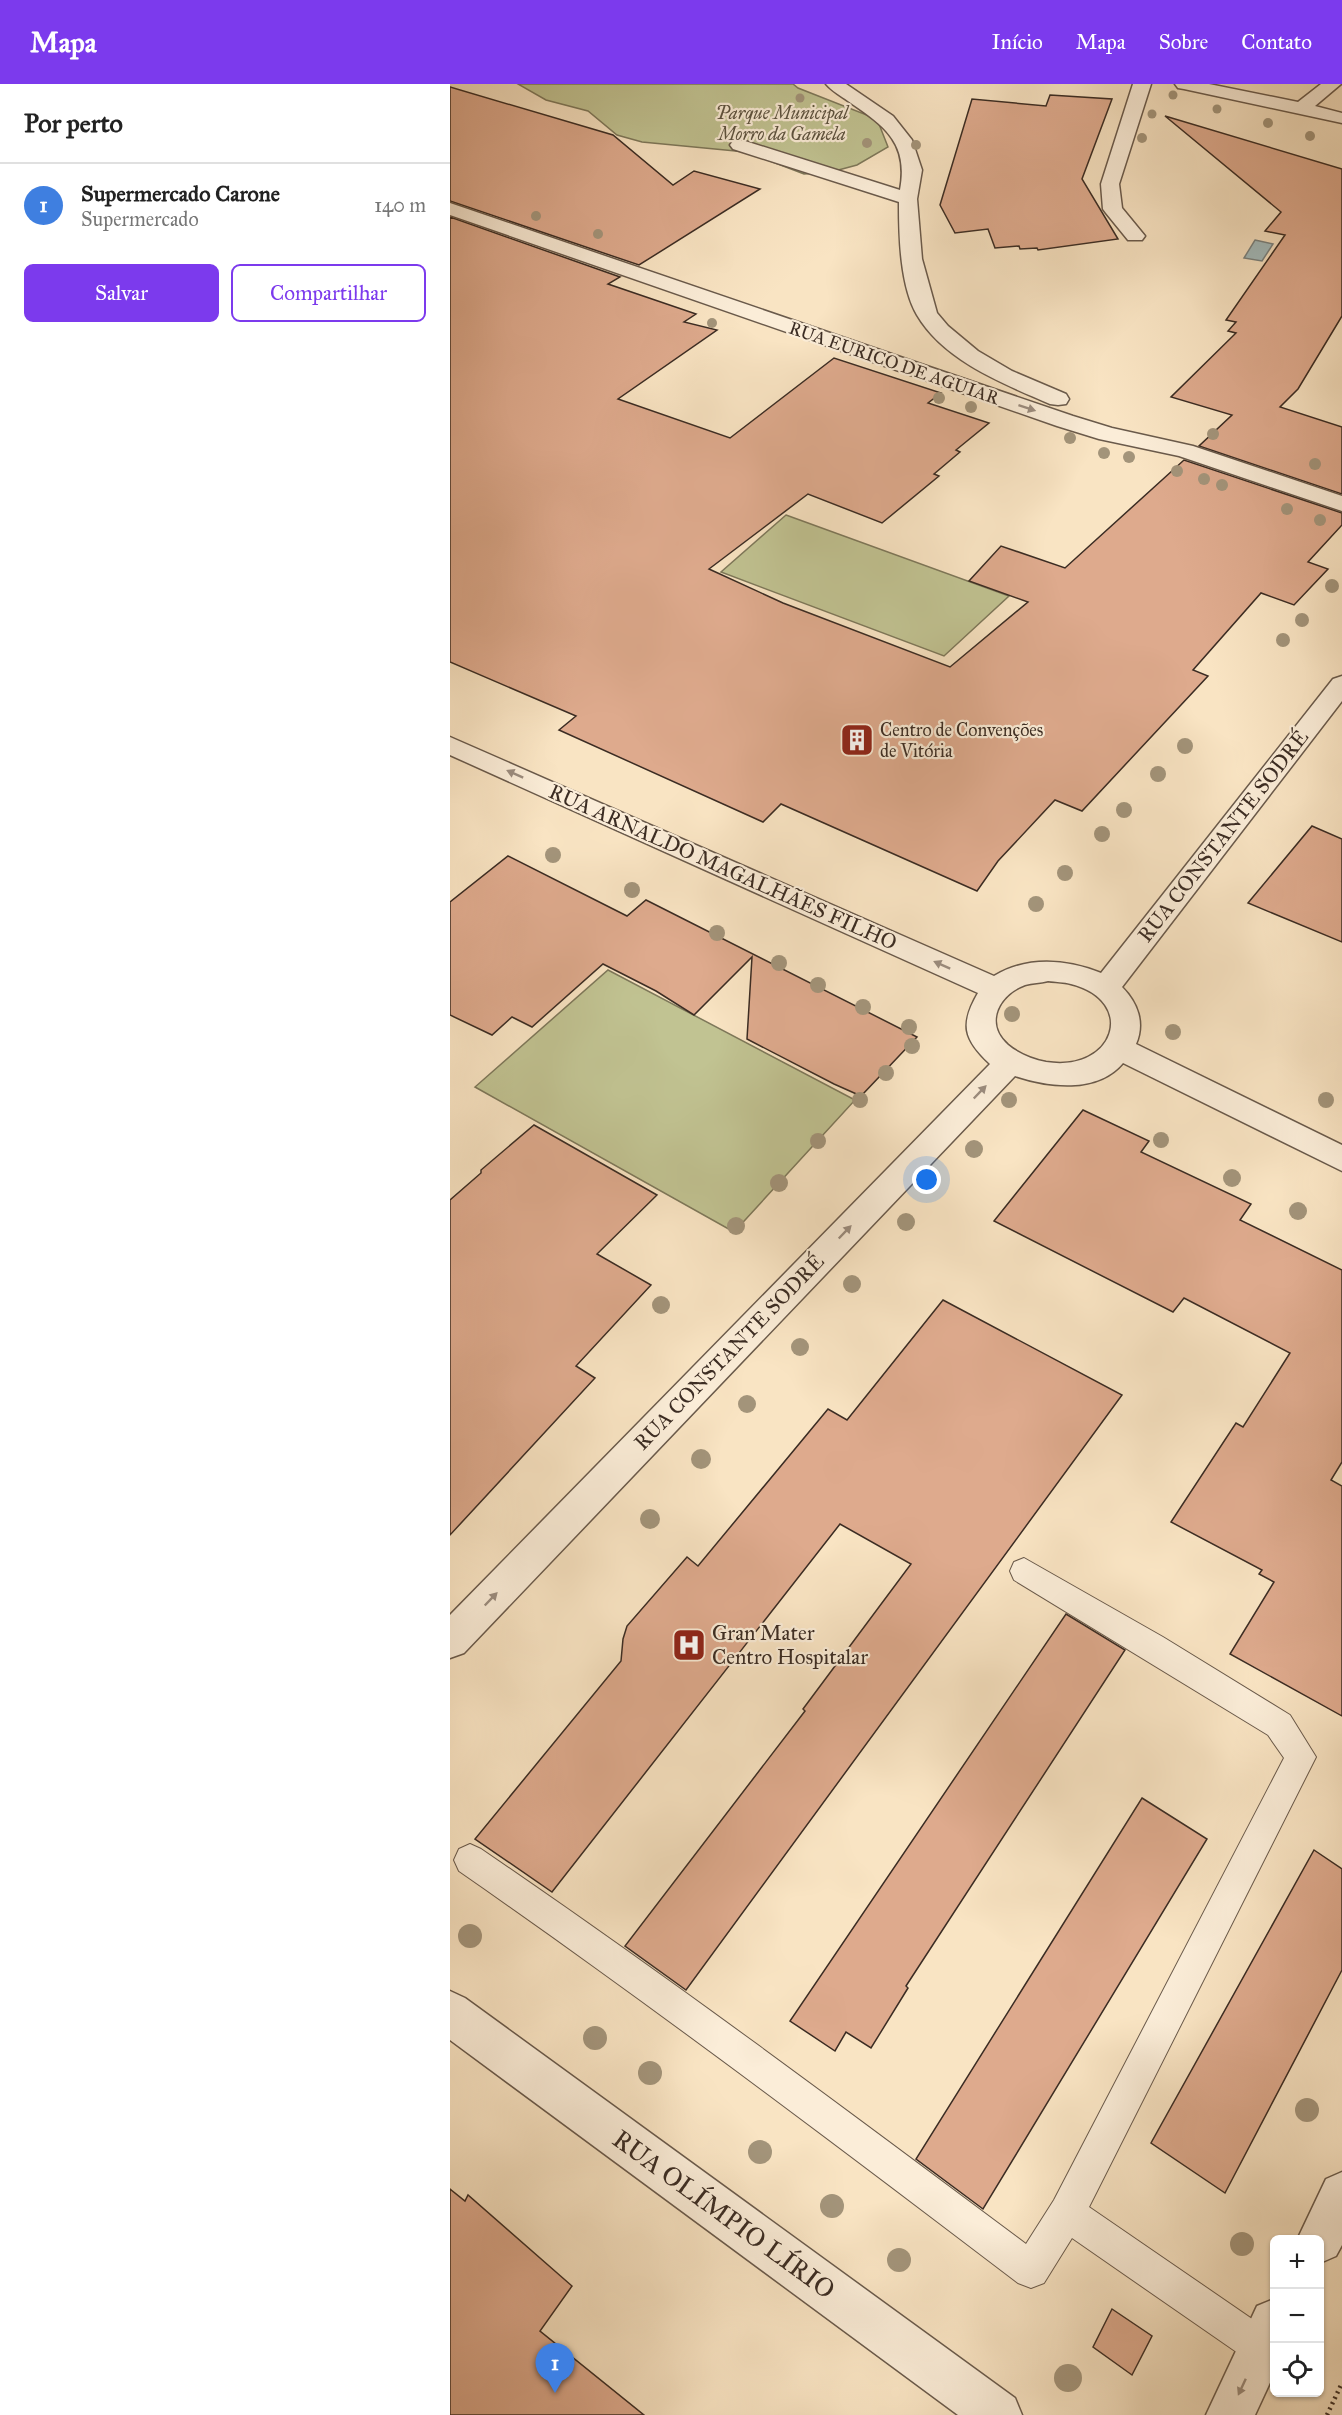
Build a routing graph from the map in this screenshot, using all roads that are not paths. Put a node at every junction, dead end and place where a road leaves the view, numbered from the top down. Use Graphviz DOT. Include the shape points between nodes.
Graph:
graph roads {
  1 [pos="835,84"];
  2 [pos="1142,84"];
  3 [pos="1184,84"];
  4 [pos="1332,84"];
  5 [pos="1301,108"];
  6 [pos="1342,118"];
  7 [pos="739,145"];
  8 [pos="908,199"];
  9 [pos="450,209"];
  10 [pos="1135,236"];
  11 [pos="1185,451"];
  12 [pos="1342,504"];
  13 [pos="1342,684"];
  14 [pos="450,745"];
  15 [pos="1105,988"];
  16 [pos="996,989"];
  17 [pos="1120,1049"];
  18 [pos="1009,1063"];
  19 [pos="1342,1159"];
  20 [pos="1024,1571"];
  21 [pos="450,1641"];
  22 [pos="470,1860"];
  23 [pos="450,2013"];
  24 [pos="1342,2194"];
  25 [pos="1067,2213"];
  26 [pos="1322,2235"];
  27 [pos="1268,2335"];
  28 [pos="998,2415"];
  29 [pos="1230,2415"];
  1 -- 8 [label="street" via="887,120 903,140 913,170"];
  2 -- 10 [label="street" via="1110,184 1113,209"];
  3 -- 5 [label="street"];
  4 -- 5 [label="street"];
  5 -- 6 [label="street"];
  7 -- 8 [label="street"];
  8 -- 11 [label="street" via="908,242 927,314 965,352 1030,388"];
  9 -- 11 [label="street, RUA EURICO DE AGUIAR, one-way" via="1076,424"];
  11 -- 12 [label="street, RUA EURICO DE AGUIAR"];
  13 -- 15 [label="street, RUA CONSTANTE SODRÉ"];
  16 -- 14 [label="street, RUA ARNALDO MAGALHÃES FILHO, one-way"];
  15 -- 16 [label="street" via="1079,975 1048,971 1020,976"];
  15 -- 17 [label="street" via="1126,1017 1127,1033"];
  16 -- 18 [label="street" via="985,1003 981,1026 992,1050"];
  17 -- 18 [label="street" via="1104,1064 1082,1073 1057,1076"];
  17 -- 19 [label="street"];
  21 -- 18 [label="street, RUA CONSTANTE SODRÉ, one-way"];
  20 -- 25 [label="lane" via="1279,1725 1301,1757"];
  22 -- 25 [label="lane" via="573,1930 1031,2270"];
  23 -- 28 [label="street, RUA OLÍMPIO LÍRIO"];
  24 -- 26 [label="street"];
  25 -- 27 [label="lane"];
  27 -- 29 [label="street, one-way"];
}
